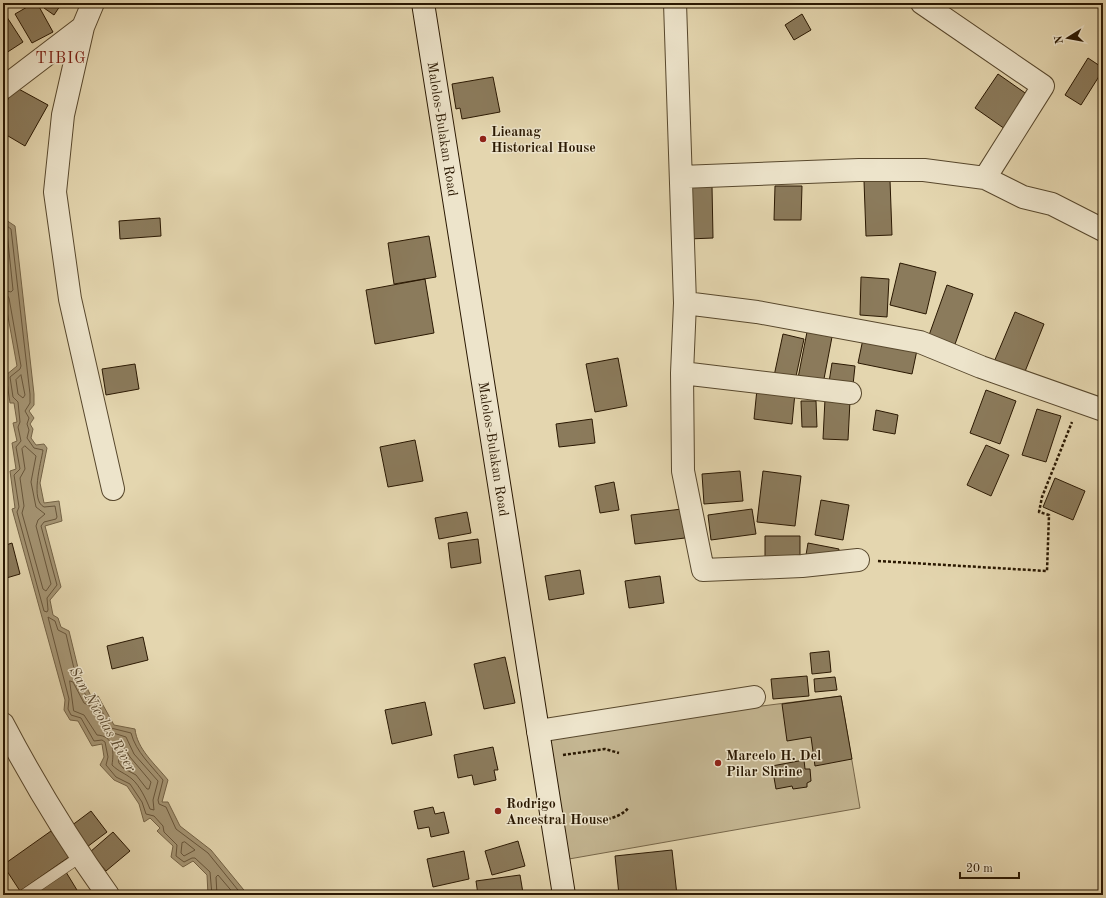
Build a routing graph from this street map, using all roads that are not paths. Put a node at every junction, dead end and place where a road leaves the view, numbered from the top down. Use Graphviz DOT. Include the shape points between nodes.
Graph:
graph roads {
  1 [pos="93,3"];
  2 [pos="423,3"];
  3 [pos="674,3"];
  4 [pos="922,3"];
  5 [pos="83,27"];
  6 [pos="3,88"];
  7 [pos="681,177"];
  8 [pos="986,178"];
  9 [pos="1103,230"];
  10 [pos="686,303"];
  11 [pos="682,373"];
  12 [pos="850,393"];
  13 [pos="1103,410"];
  14 [pos="113,489"];
  15 [pos="858,560"];
  16 [pos="754,697"];
  17 [pos="3,724"];
  18 [pos="538,731"];
  19 [pos="80,857"];
  20 [pos="24,895"];
  21 [pos="108,895"];
  22 [pos="564,895"];
  1 -- 5 [label="street"];
  2 -- 18 [label="street, Malolos-Bulakan Road"];
  3 -- 7 [label="street"];
  4 -- 8 [label="street" via="1043,86"];
  5 -- 6 [label="street"];
  5 -- 14 [label="street" via="62,115 55,192 70,299"];
  7 -- 8 [label="street" via="924,170"];
  7 -- 10 [label="street"];
  8 -- 9 [label="street" via="1023,197 1052,204"];
  10 -- 11 [label="street"];
  10 -- 13 [label="street" via="756,312 920,342 981,367"];
  11 -- 12 [label="street"];
  11 -- 15 [label="street" via="683,471 702,570 802,566"];
  16 -- 18 [label="street"];
  17 -- 19 [label="street"];
  18 -- 22 [label="street, Malolos-Bulakan Road"];
  19 -- 20 [label="lane"];
  19 -- 21 [label="street"];
}
